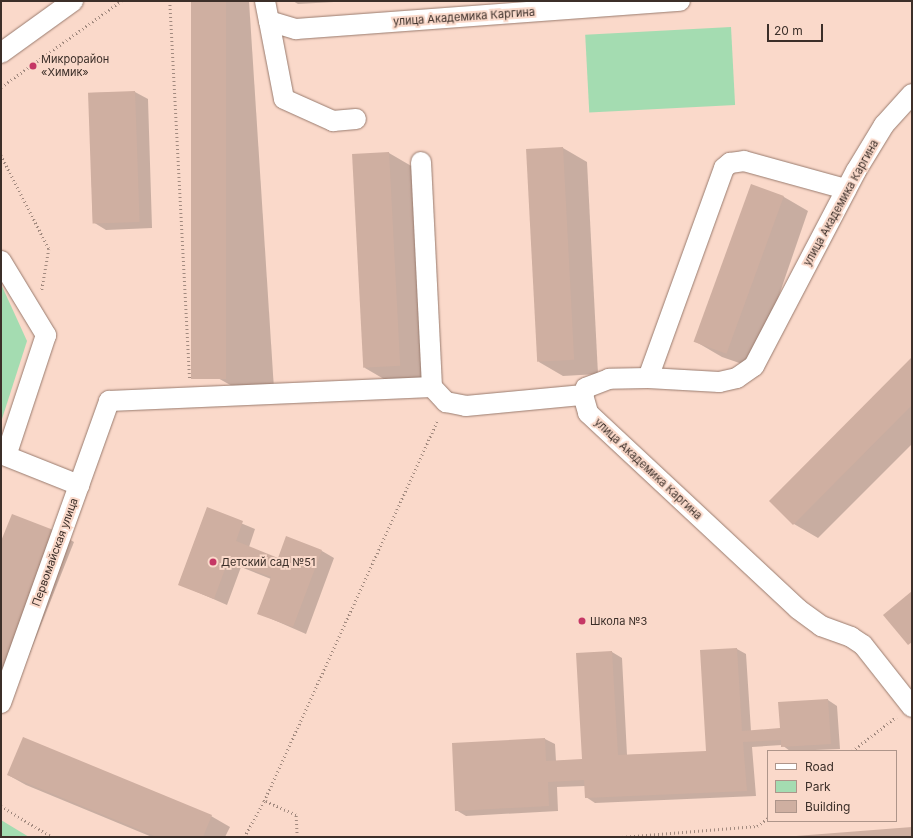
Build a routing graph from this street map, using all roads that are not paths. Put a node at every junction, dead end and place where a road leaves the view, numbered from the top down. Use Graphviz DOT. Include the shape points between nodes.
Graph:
graph roads {
  1 [pos="74,1"];
  2 [pos="265,1"];
  3 [pos="680,1"];
  4 [pos="269,21"];
  5 [pos="1,53"];
  6 [pos="912,94"];
  7 [pos="356,119"];
  8 [pos="420,162"];
  9 [pos="846,189"];
  10 [pos="1,260"];
  11 [pos="648,378"];
  12 [pos="432,387"];
  13 [pos="583,395"];
  14 [pos="79,485"];
  15 [pos="1,704"];
  16 [pos="911,706"];
  1 -- 5 [label="street"];
  2 -- 4 [label="street"];
  3 -- 4 [label="street, улица Академика Каргина" via="296,29"];
  4 -- 7 [label="street" via="284,99 332,121"];
  6 -- 9 [label="street, улица Академика Каргина" via="884,125"];
  8 -- 12 [label="street"];
  9 -- 11 [label="street, улица Академика Каргина" via="754,366 737,378 719,382"];
  9 -- 11 [label="street" via="744,161 730,163 724,168"];
  10 -- 14 [label="street" via="46,335 6,456"];
  11 -- 13 [label="street, улица Академика Каргина" via="609,379 586,388"];
  12 -- 13 [label="street" via="446,402 466,406"];
  12 -- 14 [label="street, Первомайская улица" via="109,401"];
  13 -- 16 [label="street, улица Академика Каргина" via="588,413 798,609 821,626 851,637 863,645"];
  14 -- 15 [label="street, Первомайская улица"];
}
